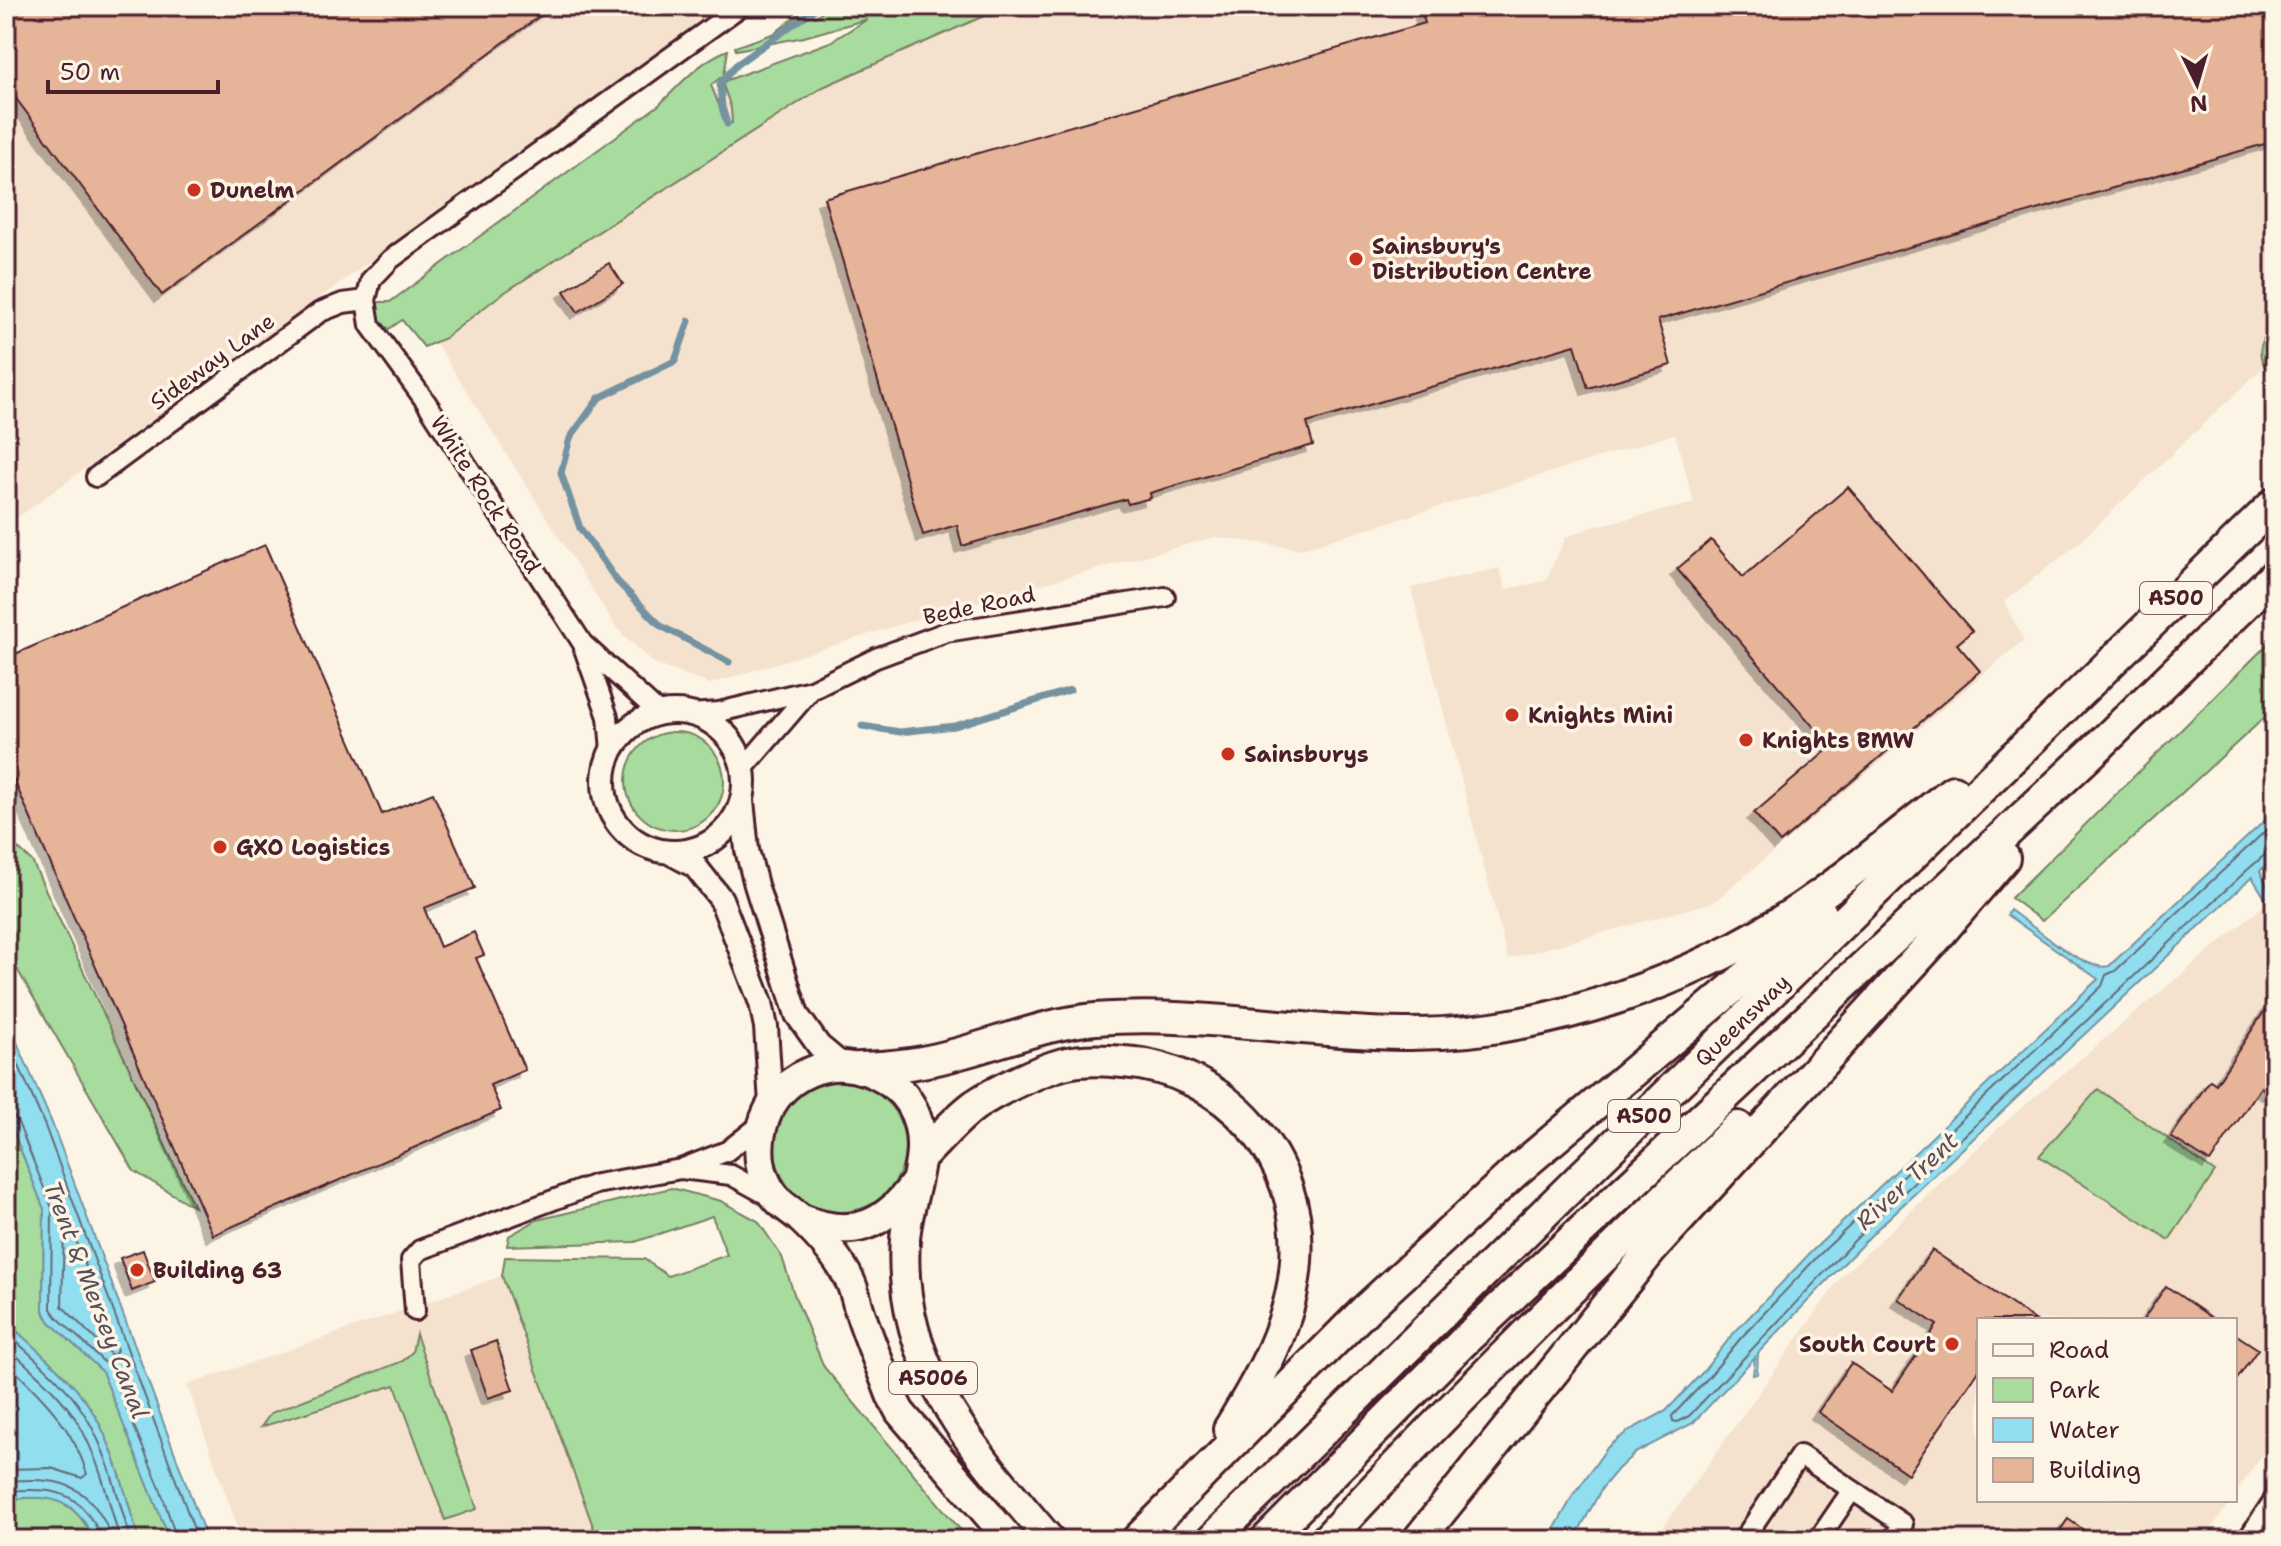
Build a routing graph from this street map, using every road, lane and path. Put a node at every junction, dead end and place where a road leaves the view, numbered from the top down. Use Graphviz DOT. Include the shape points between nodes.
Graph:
graph roads {
  1 [pos="741,6"];
  2 [pos="366,300"];
  3 [pos="96,477"];
  4 [pos="2275,503"];
  5 [pos="2275,575"];
  6 [pos="1165,597"];
  7 [pos="583,644"];
  8 [pos="811,690"];
  9 [pos="2077,693"];
  10 [pos="660,714"];
  11 [pos="690,714"];
  12 [pos="2101,744"];
  13 [pos="611,750"];
  14 [pos="743,769"];
  15 [pos="741,800"];
  16 [pos="669,852"];
  17 [pos="1931,944"];
  18 [pos="851,1067"];
  19 [pos="767,1113"];
  20 [pos="681,1169"];
  21 [pos="918,1170"];
  22 [pos="790,1210"];
  23 [pos="415,1311"];
  24 [pos="1206,1469"];
  25 [pos="1852,1490"];
  26 [pos="2275,1498"];
  27 [pos="1010,1540"];
  28 [pos="1050,1540"];
  29 [pos="1137,1540"];
  30 [pos="1212,1540"];
  31 [pos="1266,1540"];
  32 [pos="1326,1540"];
  33 [pos="1418,1540"];
  34 [pos="1743,1540"];
  35 [pos="1818,1540"];
  36 [pos="1892,1540"];
  37 [pos="2247,1540"];
  1 -- 2 [label="street" via="391,259 371,280"];
  2 -- 3 [label="street, Sideway Lane" via="320,312"];
  2 -- 7 [label="street, White Rock Road" via="370,325"];
  4 -- 9 [label="highway, Queensway / A500"];
  5 -- 12 [label="highway, Queensway / A500"];
  6 -- 8 [label="street, Bede Road" via="946,632"];
  7 -- 10 [label="street, White Rock Road"];
  7 -- 13 [label="street, White Rock Road" via="608,717"];
  8 -- 11 [label="street, Bede Road"];
  8 -- 14 [label="street, Bede Road"];
  9 -- 18 [label="highway" via="1820,895 1761,934 1679,975 1590,1007 1522,1022 1407,1034 1165,1017 1093,1020 902,1066"];
  9 -- 24 [label="highway" via="1516,1171 1366,1309"];
  9 -- 30 [label="highway, Queensway / A500"];
  10 -- 11 [label="street"];
  10 -- 13 [label="street" via="631,726"];
  11 -- 14 [label="street" via="725,734"];
  12 -- 17 [label="highway"];
  12 -- 31 [label="highway, Queensway / A500" via="1463,1342"];
  13 -- 16 [label="street" via="603,780 613,817 631,839"];
  14 -- 15 [label="street"];
  15 -- 16 [label="street" via="736,815 715,839 685,852"];
  15 -- 18 [label="street" via="756,885 797,1015 819,1046"];
  16 -- 19 [label="street" via="695,866 721,899 761,1003"];
  17 -- 32 [label="highway" via="1549,1308"];
  17 -- 33 [label="highway" via="1652,1249"];
  18 -- 19 [label="main road" via="811,1071 797,1078"];
  18 -- 21 [label="main road" via="885,1079 911,1106 921,1134"];
  19 -- 20 [label="street" via="727,1151"];
  19 -- 22 [label="main road" via="760,1162 765,1178"];
  20 -- 22 [label="street" via="731,1175"];
  20 -- 23 [label="street" via="596,1184 420,1250 411,1260"];
  21 -- 22 [label="main road" via="890,1213 858,1227 822,1227"];
  21 -- 24 [label="highway" via="975,1105 1065,1064 1148,1064 1190,1077 1258,1131 1293,1211 1295,1273 1282,1330"];
  21 -- 28 [label="main road, A5006" via="905,1230 903,1273 908,1312 927,1368 953,1417"];
  22 -- 27 [label="main road, A5006" via="831,1252 850,1281 900,1412"];
  24 -- 29 [label="highway"];
  25 -- 34 [label="street" via="1800,1455"];
  25 -- 35 [label="street"];
  25 -- 36 [label="street" via="1903,1524"];
  26 -- 37 [label="street"];
}
